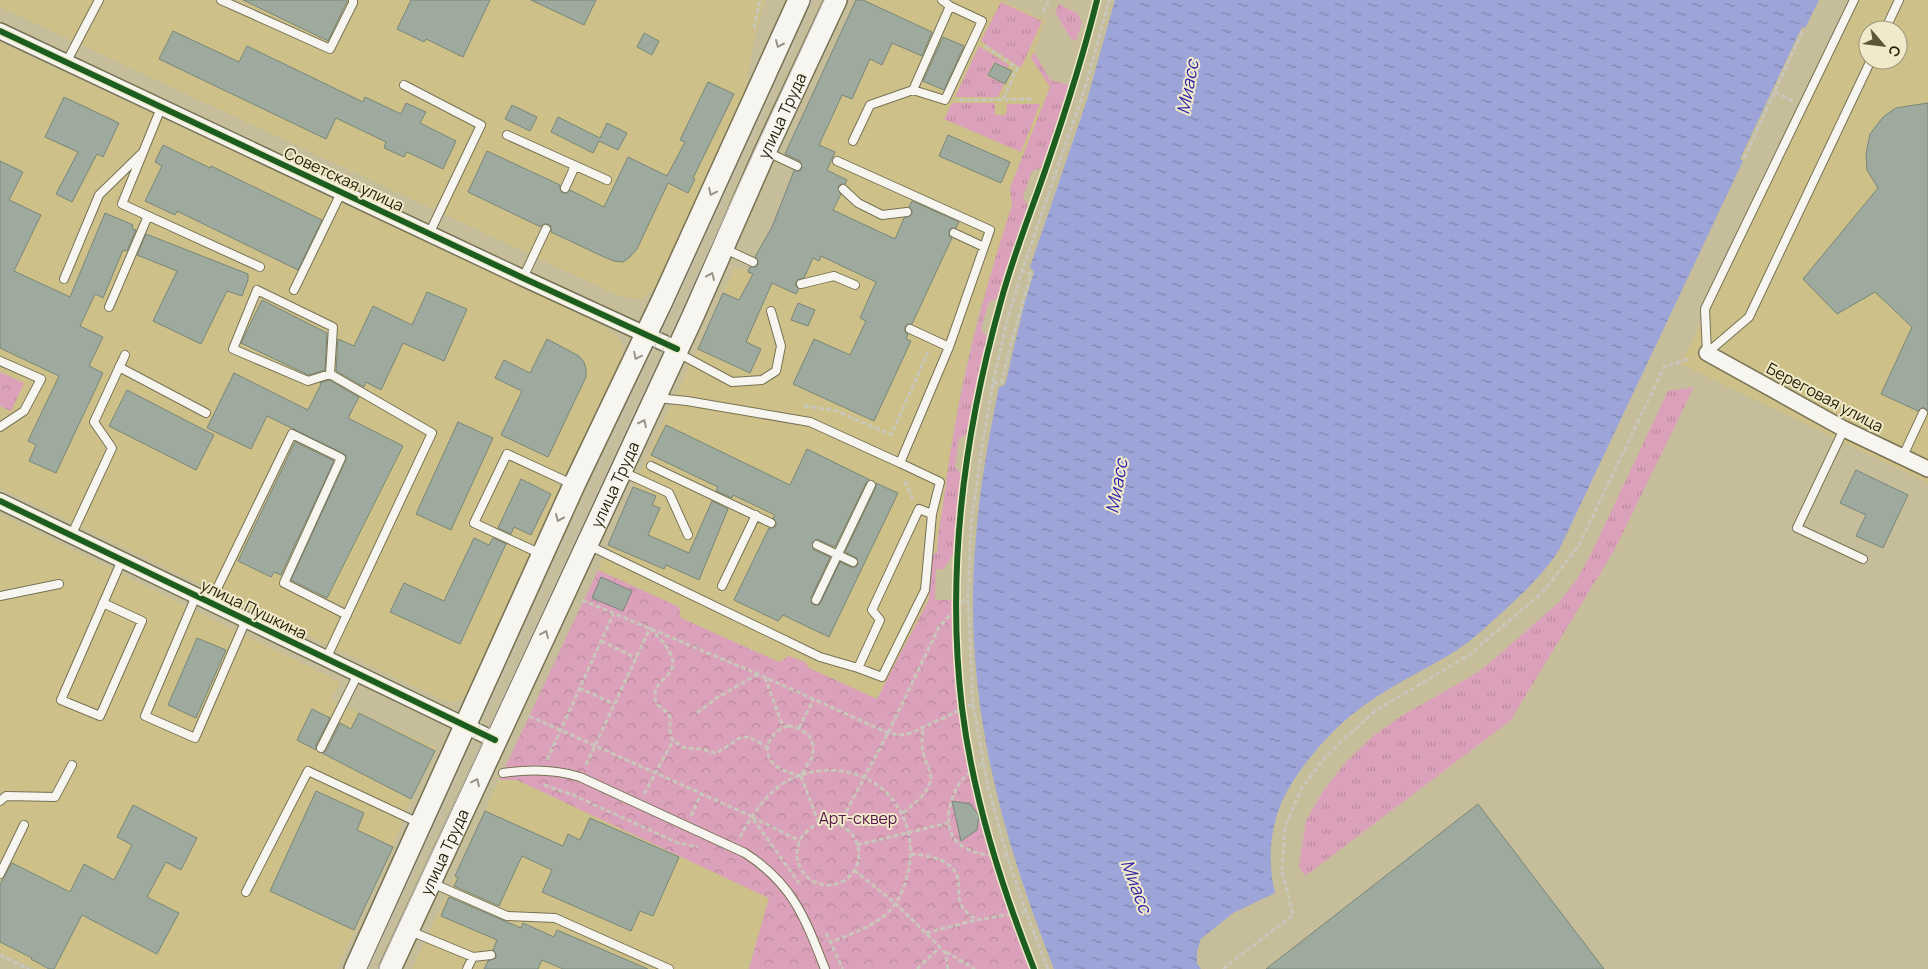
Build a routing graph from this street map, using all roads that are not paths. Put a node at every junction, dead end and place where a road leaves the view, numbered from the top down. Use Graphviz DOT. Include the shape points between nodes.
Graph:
graph roads {
  1 [pos="99,0"];
  2 [pos="221,0"];
  3 [pos="353,0"];
  4 [pos="799,0"];
  5 [pos="836,0"];
  6 [pos="942,0"];
  7 [pos="1854,0"];
  8 [pos="1899,0"];
  9 [pos="950,6"];
  10 [pos="1890,20"];
  11 [pos="0,31"];
  12 [pos="66,63"];
  13 [pos="1866,70"];
  14 [pos="404,85"];
  15 [pos="913,90"];
  16 [pos="162,108"];
  17 [pos="507,135"];
  18 [pos="853,141"];
  19 [pos="144,151"];
  20 [pos="765,152"];
  21 [pos="837,161"];
  22 [pos="575,166"];
  23 [pos="797,166"];
  24 [pos="606,180"];
  25 [pos="565,188"];
  26 [pos="843,188"];
  27 [pos="341,192"];
  28 [pos="907,212"];
  29 [pos="148,216"];
  30 [pos="546,229"];
  31 [pos="954,233"];
  32 [pos="429,234"];
  33 [pos="984,247"];
  34 [pos="723,249"];
  35 [pos="753,262"];
  36 [pos="260,267"];
  37 [pos="523,278"];
  38 [pos="64,279"];
  39 [pos="801,284"];
  40 [pos="854,285"];
  41 [pos="294,290"];
  42 [pos="109,307"];
  43 [pos="771,311"];
  44 [pos="910,329"];
  45 [pos="647,334"];
  46 [pos="949,347"];
  47 [pos="677,350"];
  48 [pos="1707,353"];
  49 [pos="125,355"];
  50 [pos="0,361"];
  51 [pos="119,367"];
  52 [pos="330,374"];
  53 [pos="654,398"];
  54 [pos="206,413"];
  55 [pos="1923,413"];
  56 [pos="0,427"];
  57 [pos="1844,429"];
  58 [pos="1902,458"];
  59 [pos="900,463"];
  60 [pos="651,466"];
  61 [pos="1928,469"];
  62 [pos="621,471"];
  63 [pos="574,485"];
  64 [pos="871,485"];
  65 [pos="0,502"];
  66 [pos="932,514"];
  67 [pos="756,515"];
  68 [pos="771,522"];
  69 [pos="688,535"];
  70 [pos="71,536"];
  71 [pos="586,544"];
  72 [pos="817,545"];
  73 [pos="838,554"];
  74 [pos="542,555"];
  75 [pos="1863,559"];
  76 [pos="122,560"];
  77 [pos="853,562"];
  78 [pos="59,584"];
  79 [pos="722,586"];
  80 [pos="0,596"];
  81 [pos="203,600"];
  82 [pos="816,600"];
  83 [pos="103,603"];
  84 [pos="347,615"];
  85 [pos="246,620"];
  86 [pos="326,659"];
  87 [pos="858,668"];
  88 [pos="358,674"];
  89 [pos="466,727"];
  90 [pos="495,740"];
  91 [pos="321,748"];
  92 [pos="72,765"];
  93 [pos="503,773"];
  94 [pos="0,801"];
  95 [pos="420,824"];
  96 [pos="24,825"];
  97 [pos="0,874"];
  98 [pos="430,882"];
  99 [pos="246,892"];
  100 [pos="408,930"];
  101 [pos="490,955"];
  102 [pos="472,957"];
  103 [pos="356,969"];
  104 [pos="390,969"];
  105 [pos="467,969"];
  106 [pos="669,969"];
  107 [pos="825,969"];
  1 -- 12 [label="lane"];
  2 -- 3 [label="lane" via="330,49"];
  4 -- 45 [label="main road, улица Труда, one-way"];
  5 -- 20 [label="main road, улица Труда"];
  6 -- 9 [label="lane"];
  7 -- 48 [label="lane" via="1705,309"];
  8 -- 10 [label="lane"];
  9 -- 15 [label="lane"];
  9 -- 15 [label="lane" via="982,21 945,100"];
  11 -- 12 [label="street, Советская улица"];
  12 -- 16 [label="street, Советская улица"];
  13 -- 48 [label="lane" via="1749,317"];
  14 -- 32 [label="lane" via="482,125"];
  15 -- 18 [label="lane" via="870,105"];
  16 -- 19 [label="lane"];
  16 -- 27 [label="street, Советская улица"];
  17 -- 22 [label="lane"];
  19 -- 29 [label="lane" via="122,204"];
  19 -- 38 [label="lane" via="99,195"];
  20 -- 23 [label="lane"];
  20 -- 34 [label="main road, улица Труда"];
  21 -- 33 [label="lane" via="990,230"];
  22 -- 24 [label="lane"];
  22 -- 25 [label="lane"];
  26 -- 28 [label="lane" via="858,203 882,215"];
  27 -- 32 [label="street, Советская улица"];
  27 -- 41 [label="lane"];
  29 -- 36 [label="lane"];
  29 -- 42 [label="lane"];
  30 -- 37 [label="lane"];
  31 -- 33 [label="lane"];
  32 -- 37 [label="street, Советская улица"];
  33 -- 46 [label="lane"];
  34 -- 35 [label="lane"];
  47 -- 34 [label="main road, улица Труда, one-way"];
  37 -- 45 [label="street, Советская улица"];
  39 -- 40 [label="lane" via="834,276"];
  43 -- 47 [label="lane" via="781,346 776,371 762,380 732,382"];
  44 -- 46 [label="lane"];
  45 -- 47 [label="street, Советская улица"];
  45 -- 63 [label="main road, улица Труда, one-way"];
  46 -- 59 [label="lane"];
  47 -- 53 [label="main road, улица Труда"];
  48 -- 57 [label="street, Береговая улица"];
  49 -- 51 [label="lane"];
  50 -- 56 [label="lane" via="41,379 24,412"];
  51 -- 54 [label="lane"];
  51 -- 70 [label="lane" via="94,422 112,448"];
  52 -- 52 [label="lane" via="333,326 257,290 233,349 308,381"];
  52 -- 84 [label="lane" via="432,433"];
  53 -- 59 [label="lane" via="810,422"];
  62 -- 53 [label="main road, улица Труда, one-way"];
  55 -- 58 [label="lane"];
  57 -- 58 [label="street, Береговая улица"];
  57 -- 75 [label="lane" via="1797,528"];
  58 -- 61 [label="street, Береговая улица"];
  59 -- 66 [label="lane" via="940,482"];
  60 -- 67 [label="lane"];
  62 -- 69 [label="lane" via="670,492"];
  62 -- 71 [label="main road, улица Труда"];
  63 -- 74 [label="main road, улица Труда, one-way"];
  63 -- 74 [label="lane" via="507,454 474,523"];
  64 -- 73 [label="lane"];
  65 -- 70 [label="street, улица Пушкина"];
  66 -- 87 [label="lane" via="919,509 872,610 880,620"];
  66 -- 87 [label="lane" via="925,590 882,677"];
  67 -- 68 [label="lane"];
  67 -- 79 [label="lane"];
  70 -- 76 [label="street, улица Пушкина"];
  71 -- 87 [label="lane" via="820,657"];
  90 -- 71 [label="main road, улица Труда, one-way"];
  72 -- 73 [label="lane"];
  73 -- 77 [label="lane"];
  73 -- 82 [label="lane"];
  74 -- 89 [label="main road, улица Труда"];
  76 -- 81 [label="street, улица Пушкина"];
  76 -- 83 [label="lane"];
  78 -- 80 [label="lane"];
  81 -- 84 [label="lane" via="292,434 341,458 284,583"];
  81 -- 85 [label="street, улица Пушкина"];
  81 -- 85 [label="lane" via="145,716 195,738"];
  83 -- 83 [label="lane" via="61,700 100,716 142,621"];
  84 -- 86 [label="lane"];
  85 -- 86 [label="street, улица Пушкина"];
  86 -- 88 [label="street, улица Пушкина"];
  88 -- 89 [label="street, улица Пушкина"];
  88 -- 91 [label="lane"];
  89 -- 90 [label="street, улица Пушкина"];
  89 -- 95 [label="main road, улица Труда"];
  98 -- 90 [label="main road, улица Труда, one-way"];
  92 -- 94 [label="lane" via="55,798 6,796"];
  93 -- 107 [label="lane" via="543,770 580,777 745,853 776,876 800,909"];
  95 -- 99 [label="lane" via="308,771"];
  95 -- 103 [label="main road, улица Труда"];
  96 -- 97 [label="lane"];
  98 -- 100 [label="main road, улица Труда"];
  98 -- 106 [label="lane" via="507,916 555,918"];
  100 -- 102 [label="lane"];
  100 -- 104 [label="main road, улица Труда"];
  101 -- 102 [label="lane"];
  102 -- 105 [label="lane"];
}
